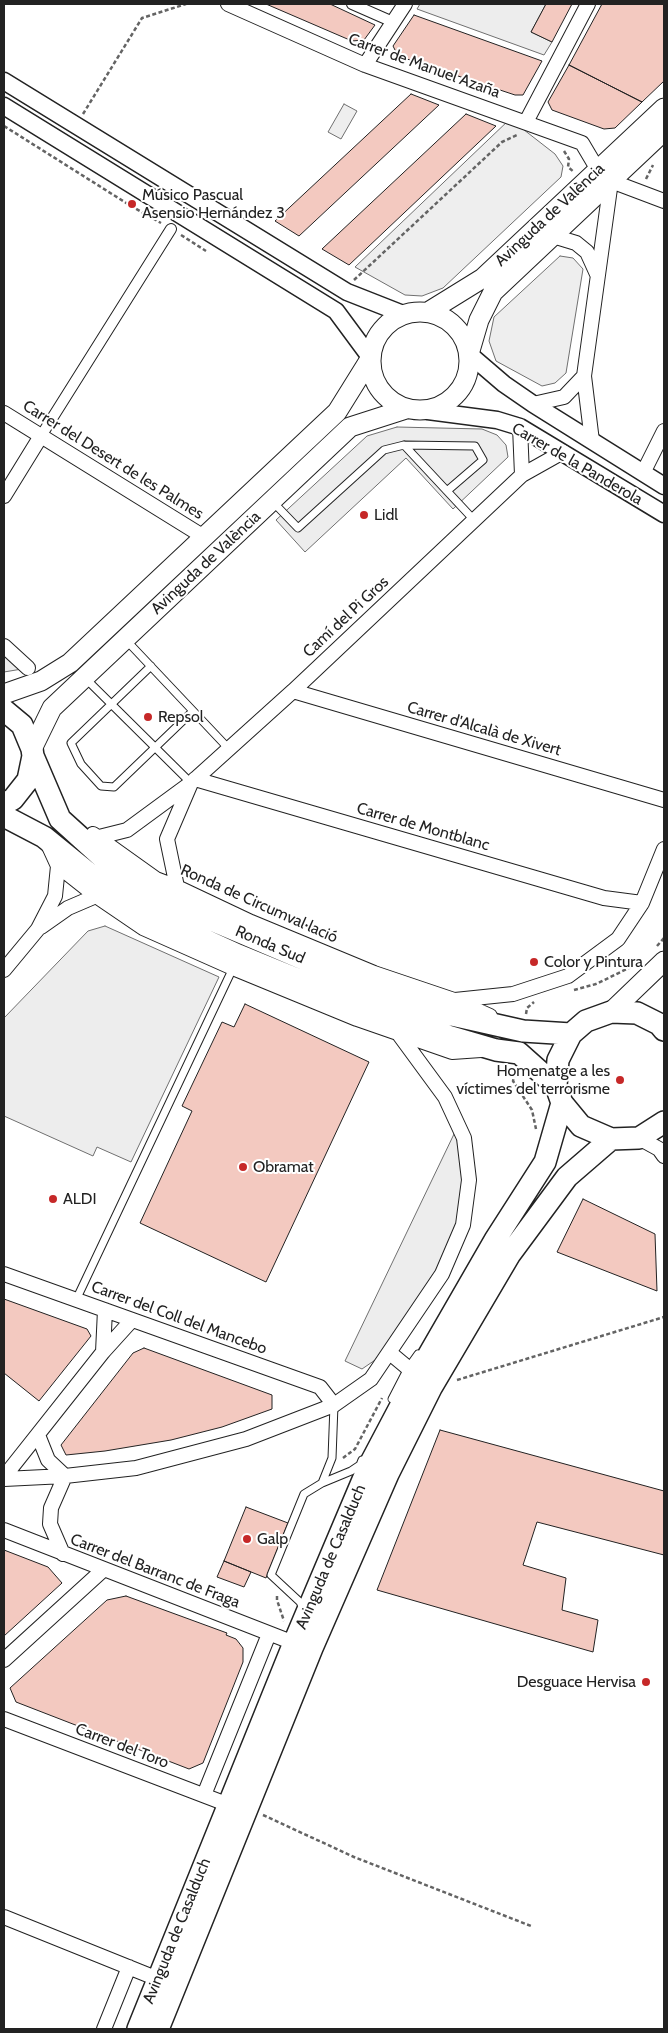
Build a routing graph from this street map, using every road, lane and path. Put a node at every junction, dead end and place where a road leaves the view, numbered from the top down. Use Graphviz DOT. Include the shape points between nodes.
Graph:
graph roads {
  1 [pos="186,4"];
  2 [pos="352,4"];
  3 [pos="405,4"];
  4 [pos="588,4"];
  5 [pos="232,5"];
  6 [pos="393,22"];
  7 [pos="365,65"];
  8 [pos="4,81"];
  9 [pos="4,107"];
  10 [pos="664,108"];
  11 [pos="85,111"];
  12 [pos="525,128"];
  13 [pos="664,131"];
  14 [pos="560,146"];
  15 [pos="575,174"];
  16 [pos="605,175"];
  17 [pos="664,201"];
  18 [pos="170,229"];
  19 [pos="553,236"];
  20 [pos="598,274"];
  21 [pos="355,277"];
  22 [pos="428,312"];
  23 [pos="403,314"];
  24 [pos="469,354"];
  25 [pos="370,358"];
  26 [pos="584,376"];
  27 [pos="533,404"];
  28 [pos="406,409"];
  29 [pos="428,411"];
  30 [pos="4,413"];
  31 [pos="520,427"];
  32 [pos="664,431"];
  33 [pos="41,436"];
  34 [pos="592,441"];
  35 [pos="404,445"];
  36 [pos="563,452"];
  37 [pos="643,473"];
  38 [pos="522,475"];
  39 [pos="664,486"];
  40 [pos="447,491"];
  41 [pos="4,496"];
  42 [pos="272,501"];
  43 [pos="664,514"];
  44 [pos="474,520"];
  45 [pos="204,537"];
  46 [pos="125,639"];
  47 [pos="4,646"];
  48 [pos="151,666"];
  49 [pos="28,668"];
  50 [pos="84,677"];
  51 [pos="293,691"];
  52 [pos="4,694"];
  53 [pos="111,704"];
  54 [pos="4,710"];
  55 [pos="193,711"];
  56 [pos="156,747"];
  57 [pos="229,749"];
  58 [pos="32,752"];
  59 [pos="193,781"];
  60 [pos="664,800"];
  61 [pos="4,804"];
  62 [pos="4,816"];
  63 [pos="60,818"];
  64 [pos="44,837"];
  65 [pos="98,837"];
  66 [pos="664,849"];
  67 [pos="58,866"];
  68 [pos="177,886"];
  69 [pos="96,896"];
  70 [pos="642,903"];
  71 [pos="38,929"];
  72 [pos="664,938"];
  73 [pos="658,952"];
  74 [pos="645,956"];
  75 [pos="233,968"];
  76 [pos="4,970"];
  77 [pos="572,990"];
  78 [pos="536,999"];
  79 [pos="454,1000"];
  80 [pos="611,1012"];
  81 [pos="664,1030"];
  82 [pos="523,1031"];
  83 [pos="398,1033"];
  84 [pos="571,1034"];
  85 [pos="496,1050"];
  86 [pos="519,1053"];
  87 [pos="559,1094"];
  88 [pos="664,1122"];
  89 [pos="536,1130"];
  90 [pos="638,1138"];
  91 [pos="611,1139"];
  92 [pos="664,1156"];
  93 [pos="495,1240"];
  94 [pos="4,1274"];
  95 [pos="76,1300"];
  96 [pos="105,1310"];
  97 [pos="664,1317"];
  98 [pos="132,1320"];
  99 [pos="430,1336"];
  100 [pos="424,1344"];
  101 [pos="103,1352"];
  102 [pos="390,1354"];
  103 [pos="408,1368"];
  104 [pos="431,1388"];
  105 [pos="382,1397"];
  106 [pos="390,1403"];
  107 [pos="334,1405"];
  108 [pos="38,1435"];
  109 [pos="364,1456"];
  110 [pos="341,1460"];
  111 [pos="65,1476"];
  112 [pos="4,1478"];
  113 [pos="322,1483"];
  114 [pos="4,1530"];
  115 [pos="63,1554"];
  116 [pos="104,1569"];
  117 [pos="280,1581"];
  118 [pos="306,1616"];
  119 [pos="269,1634"];
  120 [pos="289,1641"];
  121 [pos="4,1660"];
  122 [pos="4,1719"];
  123 [pos="204,1795"];
  124 [pos="238,1806"];
  125 [pos="4,1917"];
  126 [pos="532,1926"];
  127 [pos="129,1967"];
  128 [pos="158,1979"];
  129 [pos="104,2029"];
  130 [pos="138,2029"];
  131 [pos="158,2029"];
  1 -- 11 [label="path" via="142,18"];
  2 -- 6 [label="street"];
  3 -- 6 [label="street"];
  4 -- 12 [label="street"];
  5 -- 7 [label="street, Carrer de Manuel Azaña"];
  6 -- 7 [label="street"];
  7 -- 12 [label="street, Carrer de Manuel Azaña"];
  8 -- 23 [label="street" via="347,292"];
  9 -- 25 [label="street" via="336,311"];
  10 -- 16 [label="main road, Avinguda de València"];
  12 -- 16 [label="street, Carrer de Manuel Azaña" via="582,143"];
  12 -- 21 [label="path" via="502,142"];
  13 -- 16 [label="main road, Avinguda de València"];
  14 -- 15 [label="path" via="569,159 568,167"];
  16 -- 17 [label="street"];
  16 -- 19 [label="main road, Avinguda de València"];
  16 -- 20 [label="street, Carrer de la Panderola"];
  16 -- 22 [label="main road, Avinguda de València" via="483,278"];
  18 -- 33 [label="street"];
  19 -- 20 [label="street" via="576,243 587,252"];
  19 -- 24 [label="main road, Avinguda de València" via="493,292 479,320"];
  20 -- 26 [label="street, Carrer de la Panderola"];
  22 -- 23 [label="main road"];
  22 -- 24 [label="main road" via="447,319 461,333"];
  23 -- 25 [label="main road" via="380,331"];
  24 -- 27 [label="street, Carrer de la Panderola"];
  24 -- 29 [label="main road" via="467,379 452,400"];
  25 -- 28 [label="main road" via="374,380 386,398"];
  25 -- 45 [label="main road, Avinguda de València" via="337,412"];
  26 -- 27 [label="street, Carrer de la Panderola" via="564,397"];
  26 -- 34 [label="street, Carrer de la Panderola"];
  27 -- 34 [label="street, Carrer de la Panderola"];
  28 -- 29 [label="main road"];
  28 -- 42 [label="main road, Avinguda de València" via="350,427"];
  29 -- 31 [label="street, Carrer de la Panderola" via="497,420"];
  30 -- 33 [label="street, Carrer del Desert de les Palmes"];
  31 -- 36 [label="street, Carrer de la Panderola"];
  31 -- 38 [label="street"];
  32 -- 37 [label="street"];
  33 -- 41 [label="street"];
  33 -- 45 [label="street, Carrer del Desert de les Palmes"];
  34 -- 37 [label="street, Carrer de la Panderola"];
  35 -- 40 [label="lane"];
  35 -- 40 [label="lane" via="475,446 483,460"];
  35 -- 42 [label="lane" via="384,450 298,528"];
  36 -- 38 [label="street, Camí del Pi Gros"];
  36 -- 43 [label="street, Carrer de la Panderola"];
  37 -- 39 [label="street, Carrer de la Panderola"];
  38 -- 44 [label="street, Camí del Pi Gros"];
  40 -- 44 [label="lane"];
  42 -- 46 [label="main road, Avinguda de València"];
  44 -- 51 [label="street, Camí del Pi Gros"];
  45 -- 52 [label="main road, Avinguda de València" via="70,663 41,681"];
  46 -- 48 [label="lane"];
  46 -- 50 [label="main road, Avinguda de València"];
  47 -- 49 [label="street"];
  48 -- 53 [label="lane"];
  48 -- 55 [label="lane"];
  50 -- 53 [label="lane"];
  50 -- 58 [label="main road, Avinguda de València" via="52,708"];
  51 -- 57 [label="street, Camí del Pi Gros"];
  51 -- 60 [label="street, Carrer d'Alcalà de Xivert"];
  53 -- 56 [label="lane"];
  53 -- 56 [label="lane" via="71,743 80,764 101,786 114,787"];
  54 -- 58 [label="main road, Ronda Sud" via="22,726"];
  55 -- 56 [label="lane"];
  55 -- 57 [label="lane"];
  56 -- 59 [label="lane"];
  57 -- 59 [label="street, Camí del Pi Gros"];
  58 -- 61 [label="main road" via="28,780 13,799"];
  58 -- 63 [label="main road, Ronda Sud"];
  59 -- 65 [label="street, Camí del Pi Gros" via="127,830"];
  59 -- 68 [label="street, Camí del Pi Gros" via="167,839"];
  59 -- 70 [label="street, Carrer de Montblanc" via="604,898"];
  62 -- 64 [label="main road, Ronda Sud"];
  63 -- 65 [label="street, Ronda de Circumval·lació"];
  63 -- 82 [label="main road, Ronda Sud" via="113,867 152,895 367,986 452,1015"];
  64 -- 67 [label="street, Ronda Sud"];
  64 -- 85 [label="main road, Ronda Sud" via="103,885 148,914 360,1006"];
  65 -- 68 [label="street, Ronda de Circumval·lació" via="156,879"];
  66 -- 70 [label="street, Ronda de Circumval·lació"];
  67 -- 69 [label="street, Ronda Sud"];
  67 -- 71 [label="street" via="55,896"];
  68 -- 79 [label="street, Ronda de Circumval·lació" via="251,922 374,973"];
  69 -- 71 [label="street" via="68,908"];
  69 -- 75 [label="street, Ronda Sud" via="143,928"];
  70 -- 79 [label="street, Ronda de Circumval·lació" via="618,939 568,976 513,994"];
  71 -- 76 [label="street"];
  72 -- 73 [label="path"];
  73 -- 80 [label="main road"];
  74 -- 77 [label="path" via="631,967"];
  75 -- 83 [label="street, Ronda Sud"];
  75 -- 95 [label="lane"];
  78 -- 82 [label="path" via="527,1008"];
  79 -- 82 [label="street, Ronda de Circumval·lació"];
  80 -- 81 [label="main road" via="637,1014 659,1024"];
  80 -- 84 [label="main road" via="586,1021"];
  82 -- 84 [label="main road, Ronda Sud"];
  83 -- 85 [label="street, Ronda Sud" via="452,1052"];
  83 -- 102 [label="street" via="445,1097 464,1138 469,1180 463,1225 442,1274"];
  84 -- 87 [label="main road, Avinguda de Casalduch" via="558,1060"];
  85 -- 86 [label="main road, Ronda Sud"];
  86 -- 87 [label="main road"];
  86 -- 89 [label="path" via="513,1082 532,1110"];
  87 -- 91 [label="main road" via="581,1126"];
  87 -- 93 [label="main road, Avinguda de Casalduch" via="545,1162"];
  88 -- 90 [label="main road"];
  90 -- 91 [label="main road"];
  90 -- 92 [label="street" via="659,1148"];
  91 -- 104 [label="main road, Avinguda de Casalduch" via="567,1176 510,1254"];
  93 -- 99 [label="lane"];
  93 -- 118 [label="main road, Avinguda de Casalduch" via="368,1468"];
  94 -- 95 [label="street, Carrer del Coll del Mancebo"];
  95 -- 96 [label="street, Carrer del Coll del Mancebo"];
  96 -- 98 [label="street, Carrer del Coll del Mancebo"];
  96 -- 101 [label="street"];
  97 -- 104 [label="path"];
  98 -- 101 [label="street"];
  98 -- 107 [label="street, Carrer del Coll del Mancebo" via="320,1387"];
  100 -- 103 [label="lane"];
  101 -- 108 [label="street"];
  102 -- 103 [label="street"];
  102 -- 107 [label="street" via="371,1379"];
  103 -- 106 [label="lane"];
  104 -- 124 [label="main road, Avinguda de Casalduch" via="388,1474"];
  105 -- 110 [label="path" via="355,1449"];
  107 -- 111 [label="street" via="246,1440 136,1468"];
  107 -- 113 [label="lane" via="332,1458"];
  108 -- 111 [label="street" via="48,1460"];
  108 -- 112 [label="street"];
  109 -- 113 [label="lane" via="360,1465 351,1471"];
  111 -- 112 [label="street"];
  111 -- 115 [label="street" via="51,1508 50,1524"];
  113 -- 117 [label="lane" via="304,1494 271,1575"];
  114 -- 115 [label="street, Carrer del Barranc de Fraga"];
  115 -- 116 [label="street, Carrer del Barranc de Fraga"];
  116 -- 119 [label="street, Carrer del Barranc de Fraga"];
  116 -- 121 [label="street"];
  117 -- 118 [label="lane" via="300,1602"];
  117 -- 120 [label="path" via="277,1600"];
  118 -- 120 [label="main road, Avinguda de Casalduch"];
  119 -- 120 [label="street, Carrer del Barranc de Fraga"];
  119 -- 123 [label="street"];
  120 -- 124 [label="main road, Avinguda de Casalduch"];
  122 -- 123 [label="street, Carrer del Toro"];
  123 -- 124 [label="street, Carrer del Toro"];
  124 -- 126 [label="path" via="354,1857"];
  124 -- 128 [label="main road, Avinguda de Casalduch"];
  124 -- 131 [label="main road, Avinguda de Casalduch"];
  125 -- 127 [label="street"];
  127 -- 128 [label="street"];
  127 -- 129 [label="street"];
  128 -- 130 [label="main road, Avinguda de Casalduch"];
}
